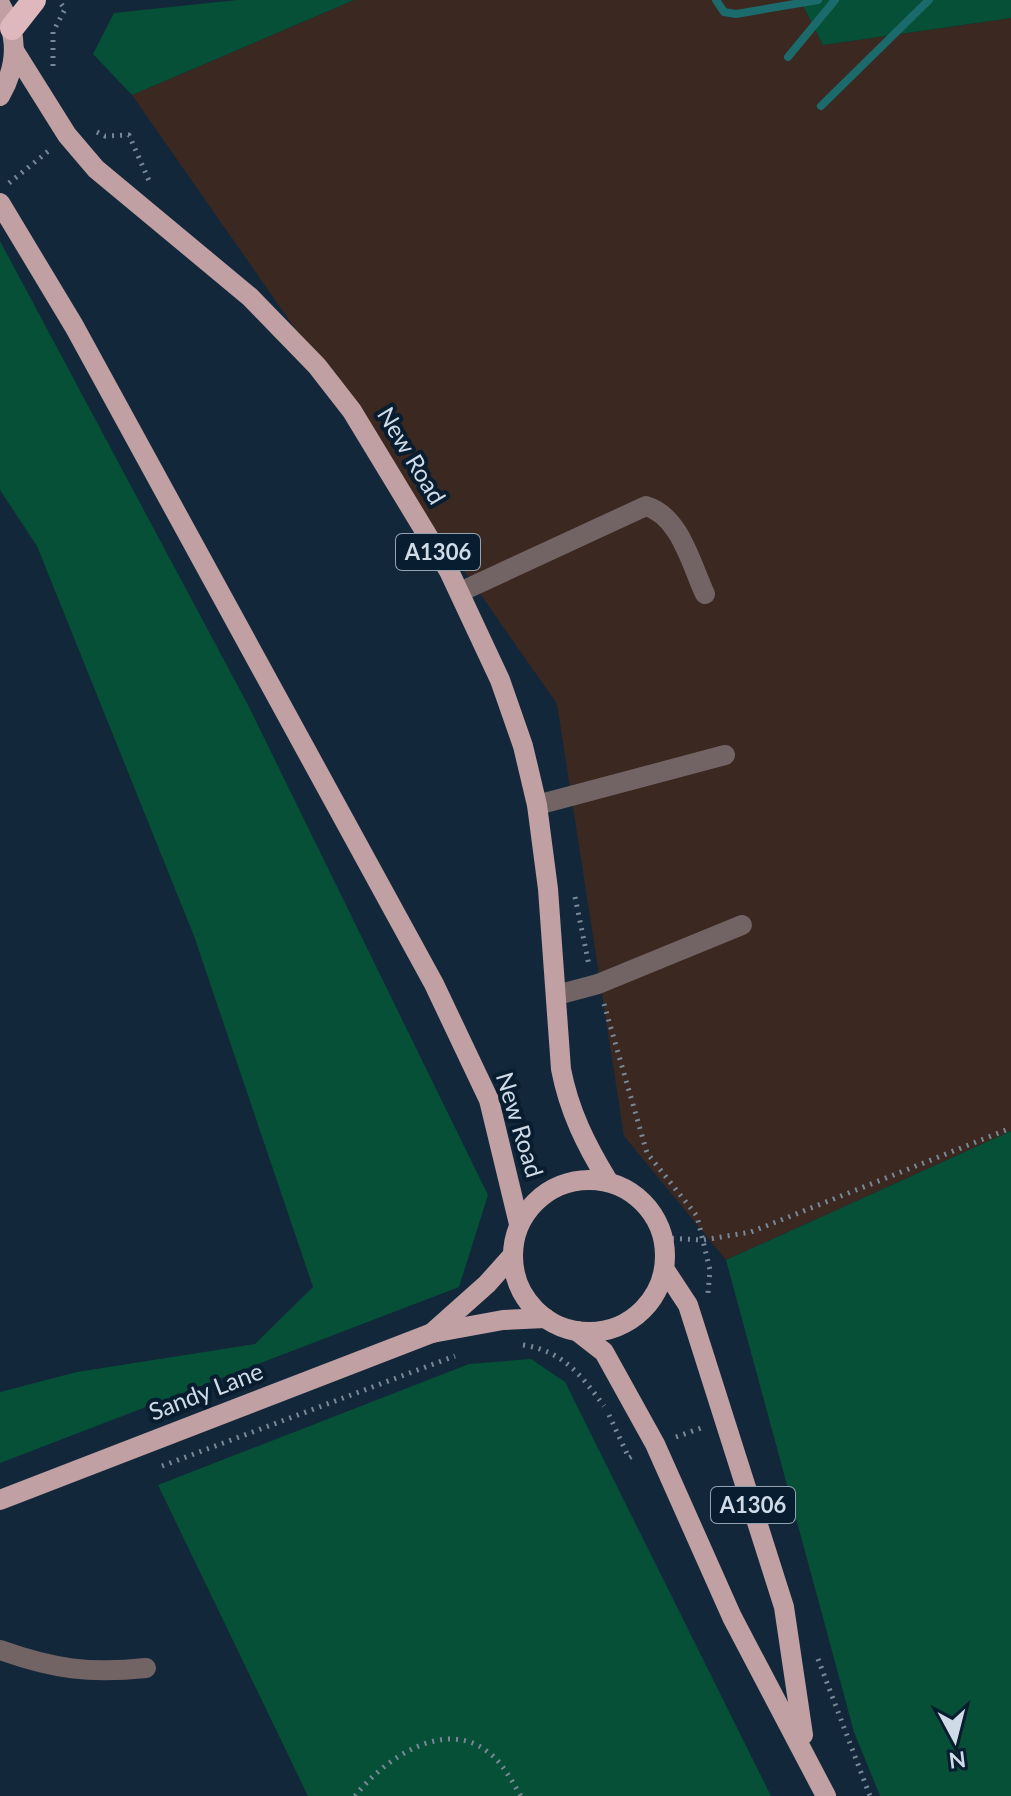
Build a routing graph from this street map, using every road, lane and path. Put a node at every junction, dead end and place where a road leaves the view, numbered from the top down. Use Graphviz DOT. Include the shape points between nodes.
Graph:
graph roads {
  1 [pos="34,0"];
  2 [pos="0,4"];
  3 [pos="65,9"];
  4 [pos="14,40"];
  5 [pos="54,70"];
  6 [pos="0,96"];
  7 [pos="67,135"];
  8 [pos="145,171"];
  9 [pos="0,189"];
  10 [pos="0,203"];
  11 [pos="460,592"];
  12 [pos="705,594"];
  13 [pos="725,755"];
  14 [pos="537,805"];
  15 [pos="573,885"];
  16 [pos="742,925"];
  17 [pos="586,960"];
  18 [pos="557,995"];
  19 [pos="616,1042"];
  20 [pos="1011,1128"];
  21 [pos="608,1181"];
  22 [pos="519,1224"];
  23 [pos="664,1238"];
  24 [pos="703,1240"];
  25 [pos="513,1255"];
  26 [pos="665,1270"];
  27 [pos="710,1270"];
  28 [pos="545,1318"];
  29 [pos="577,1331"];
  30 [pos="432,1333"];
  31 [pos="518,1344"];
  32 [pos="465,1353"];
  33 [pos="726,1419"];
  34 [pos="655,1444"];
  35 [pos="161,1467"];
  36 [pos="0,1500"];
  37 [pos="0,1650"];
  38 [pos="146,1668"];
  39 [pos="805,1751"];
  40 [pos="355,1796"];
  41 [pos="521,1796"];
  42 [pos="826,1796"];
  1 -- 4 [label="highway"];
  2 -- 4 [label="main road, New Road"];
  3 -- 5 [label="path" via="53,32"];
  4 -- 6 [label="main road" via="11,75"];
  4 -- 7 [label="main road, New Road / A1306"];
  7 -- 8 [label="path" via="84,124 105,136 129,135"];
  7 -- 9 [label="path"];
  7 -- 11 [label="main road, New Road / A1306" via="96,169 250,297 317,366 373,443"];
  10 -- 22 [label="main road, New Road" via="74,326 434,984 489,1100"];
  11 -- 12 [label="lane" via="646,506 661,510 672,522"];
  11 -- 14 [label="main road, New Road / A1306" via="500,680"];
  13 -- 14 [label="lane"];
  14 -- 18 [label="main road, New Road / A1306"];
  15 -- 17 [label="path"];
  16 -- 18 [label="lane" via="598,984"];
  18 -- 21 [label="main road, New Road / A1306" via="567,1099 582,1139"];
  19 -- 24 [label="path" via="647,1153 697,1216"];
  20 -- 24 [label="path" via="751,1232"];
  21 -- 22 [label="main road" via="581,1179 556,1187 534,1202"];
  21 -- 23 [label="main road" via="644,1202"];
  22 -- 25 [label="main road"];
  23 -- 24 [label="path"];
  23 -- 26 [label="main road"];
  24 -- 27 [label="path"];
  25 -- 28 [label="main road" via="516,1279 527,1301"];
  25 -- 30 [label="main road, Sandy Lane"];
  26 -- 29 [label="main road" via="642,1311 612,1328"];
  26 -- 33 [label="main road, A1306" via="688,1305"];
  28 -- 29 [label="main road"];
  28 -- 30 [label="main road, Sandy Lane"];
  29 -- 34 [label="main road, A1306" via="604,1352"];
  30 -- 36 [label="main road, Sandy Lane"];
  31 -- 34 [label="path" via="544,1348 575,1367 605,1407 629,1458"];
  32 -- 35 [label="path"];
  33 -- 34 [label="path"];
  33 -- 39 [label="main road, A1306" via="784,1607"];
  34 -- 39 [label="main road, A1306" via="732,1617"];
  37 -- 38 [label="lane" via="47,1667 111,1672"];
  39 -- 42 [label="main road, A1306"];
  40 -- 41 [label="path" via="394,1760 436,1739 462,1740 486,1749 503,1765"];
}
